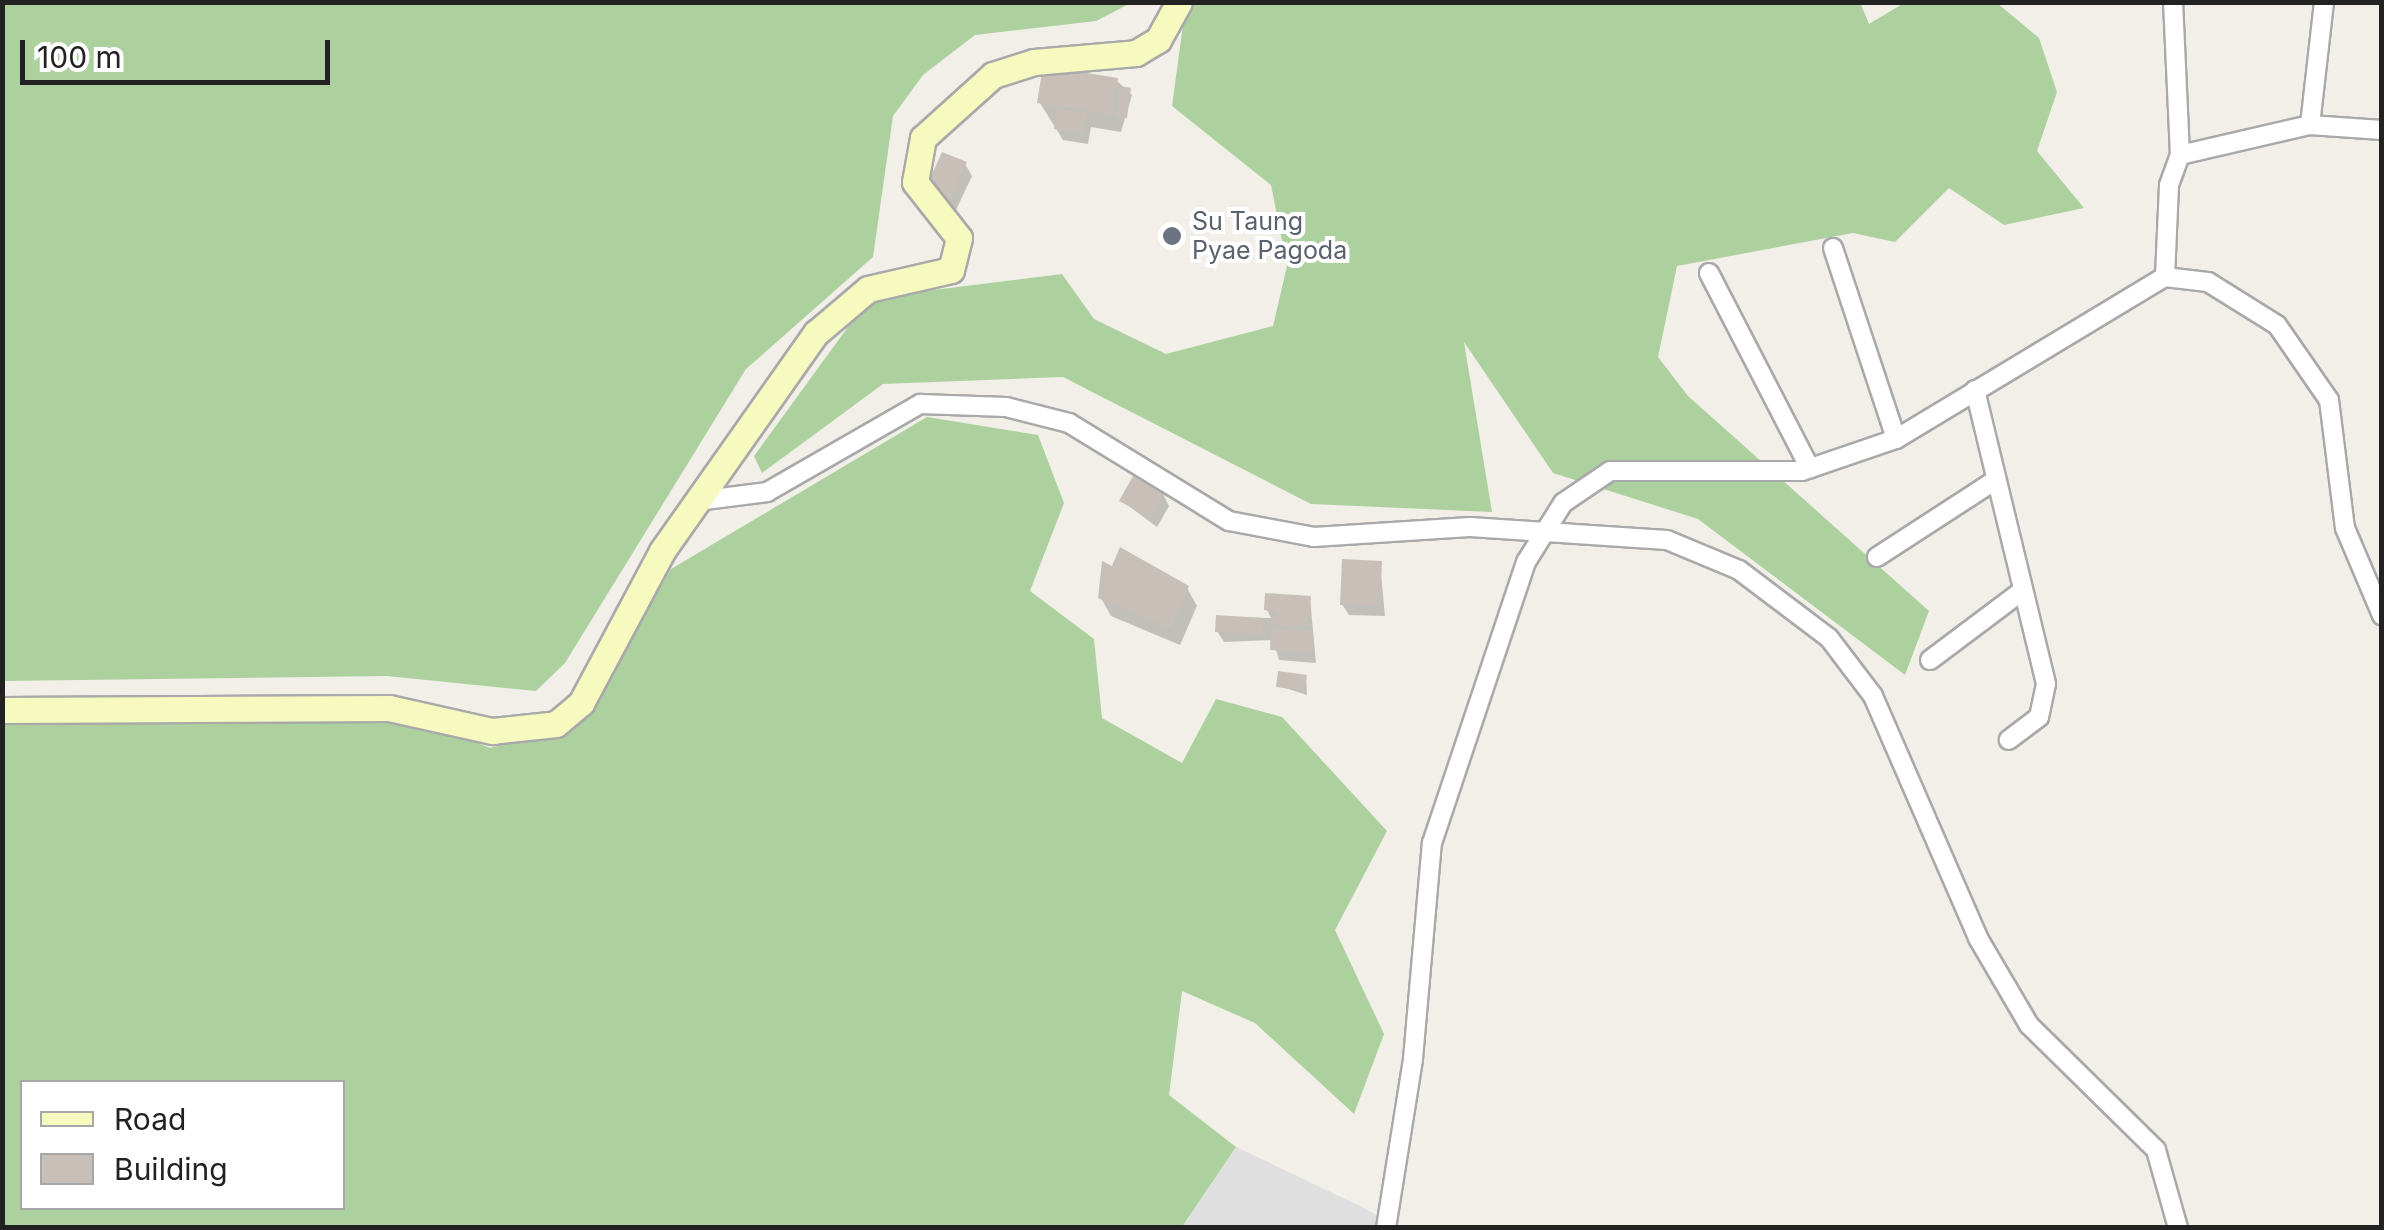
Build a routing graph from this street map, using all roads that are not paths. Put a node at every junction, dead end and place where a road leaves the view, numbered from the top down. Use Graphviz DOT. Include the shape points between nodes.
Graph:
graph roads {
  1 [pos="1179,2"];
  2 [pos="2173,2"];
  3 [pos="2324,2"];
  4 [pos="2310,124"];
  5 [pos="2382,130"];
  6 [pos="2180,155"];
  7 [pos="1832,248"];
  8 [pos="1709,273"];
  9 [pos="2166,277"];
  10 [pos="1975,390"];
  11 [pos="1896,440"];
  12 [pos="1810,468"];
  13 [pos="1994,481"];
  14 [pos="697,501"];
  15 [pos="1548,532"];
  16 [pos="1878,557"];
  17 [pos="2018,594"];
  18 [pos="2382,615"];
  19 [pos="1930,660"];
  20 [pos="2,710"];
  21 [pos="2009,740"];
  22 [pos="1386,1228"];
  23 [pos="2178,1228"];
  1 -- 14 [label="main road" via="1158,40 1136,53 1034,62 960,96 916,161 923,202 959,238 951,270 853,299 816,333"];
  2 -- 6 [label="street"];
  3 -- 4 [label="street"];
  4 -- 5 [label="street"];
  4 -- 6 [label="street"];
  6 -- 9 [label="street" via="2169,185"];
  7 -- 11 [label="street"];
  8 -- 12 [label="street"];
  9 -- 10 [label="street"];
  9 -- 18 [label="street" via="2241,296 2276,324 2329,400 2344,528"];
  10 -- 11 [label="street"];
  10 -- 13 [label="street"];
  11 -- 12 [label="street"];
  12 -- 15 [label="street" via="1631,464 1563,504"];
  13 -- 16 [label="street"];
  13 -- 17 [label="street"];
  14 -- 15 [label="street" via="768,492 920,404 1006,407 1069,423 1229,522 1314,538"];
  14 -- 20 [label="main road" via="582,703 525,733 389,708"];
  15 -- 22 [label="street" via="1511,595 1432,842 1414,1059"];
  15 -- 23 [label="street" via="1667,540 1738,570 1829,638 1873,696 1978,938 2028,1025 2156,1150"];
  17 -- 19 [label="street"];
  17 -- 21 [label="street" via="2048,699"];
}
